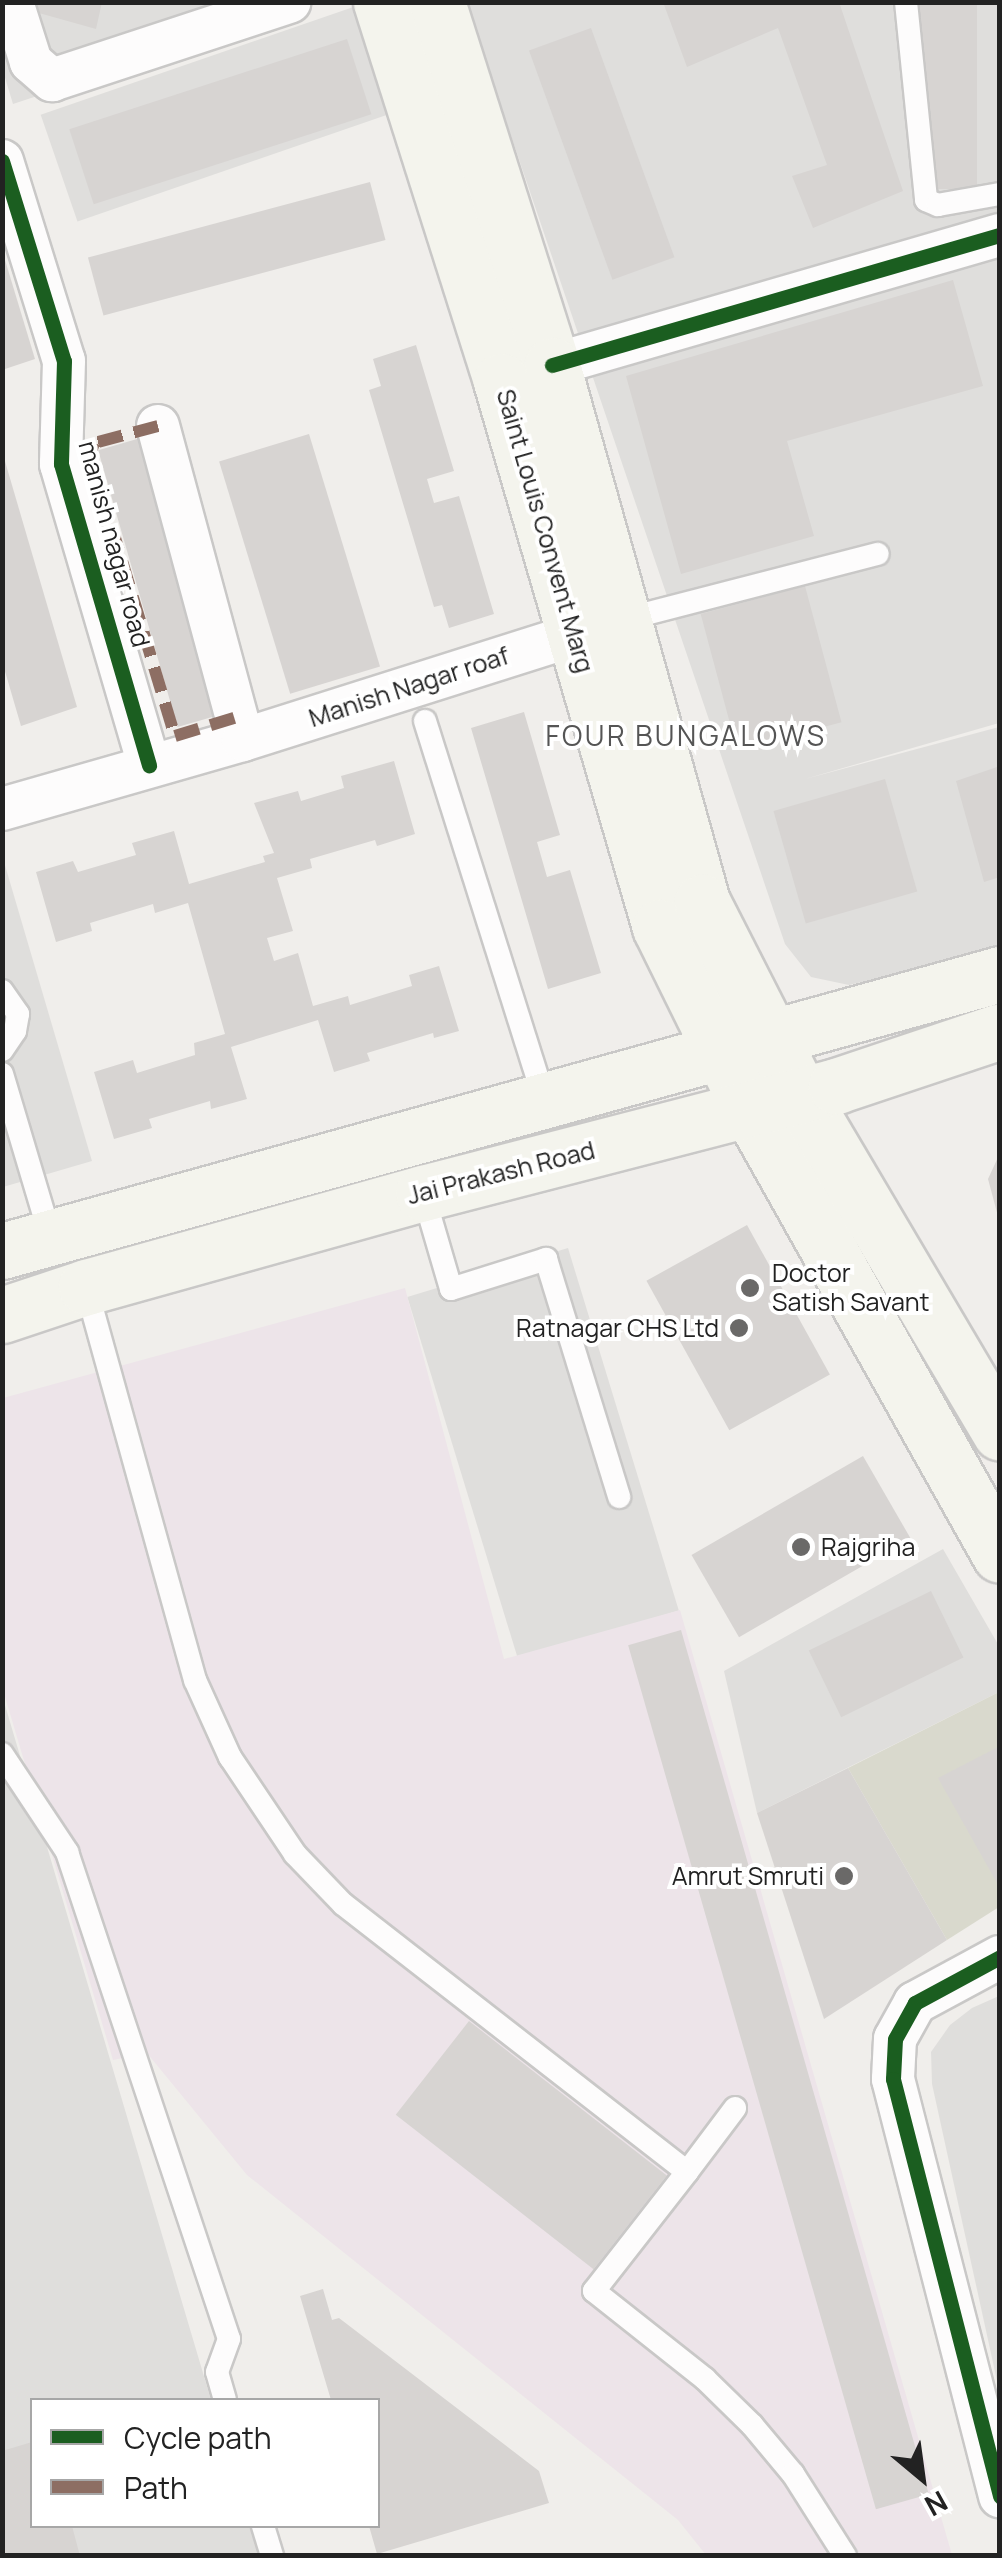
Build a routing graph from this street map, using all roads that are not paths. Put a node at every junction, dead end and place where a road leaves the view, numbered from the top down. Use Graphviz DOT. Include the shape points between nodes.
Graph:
graph roads {
  1 [pos="12,2"];
  2 [pos="289,2"];
  3 [pos="382,2"];
  4 [pos="437,2"];
  5 [pos="906,2"];
  6 [pos="2,161"];
  7 [pos="1000,194"];
  8 [pos="13,235"];
  9 [pos="1000,235"];
  10 [pos="552,366"];
  11 [pos="158,426"];
  12 [pos="878,554"];
  13 [pos="598,627"];
  14 [pos="425,721"];
  15 [pos="243,740"];
  16 [pos="149,765"];
  17 [pos="2,810"];
  18 [pos="1000,974"];
  19 [pos="2,992"];
  20 [pos="1000,1031"];
  21 [pos="748,1045"];
  22 [pos="2,1050"];
  23 [pos="2,1074"];
  24 [pos="544,1101"];
  25 [pos="776,1103"];
  26 [pos="423,1192"];
  27 [pos="27,1244"];
  28 [pos="86,1286"];
  29 [pos="2,1315"];
  30 [pos="1000,1432"];
  31 [pos="619,1497"];
  32 [pos="1000,1555"];
  33 [pos="2,1754"];
  34 [pos="1000,1957"];
  35 [pos="736,2108"];
  36 [pos="686,2172"];
  37 [pos="225,2398"];
  38 [pos="1000,2496"];
  39 [pos="264,2528"];
  40 [pos="272,2556"];
  41 [pos="845,2556"];
  1 -- 2 [label="street" via="31,62 52,80"];
  3 -- 13 [label="main road, Saint Louis Convent Marg" via="501,381"];
  4 -- 10 [label="main road, Saint Louis Convent Marg"];
  5 -- 7 [label="lane" via="926,200 938,205"];
  6 -- 8 [label="street, manish nagar road"];
  8 -- 16 [label="street, manish nagar road" via="64,360 61,464"];
  9 -- 10 [label="street"];
  10 -- 13 [label="main road, Saint Louis Convent Marg"];
  11 -- 15 [label="street"];
  12 -- 13 [label="lane"];
  13 -- 15 [label="street, Manish Nagar roaf"];
  13 -- 21 [label="main road, Saint Louis Convent Marg" via="660,926"];
  14 -- 24 [label="lane"];
  15 -- 16 [label="street"];
  16 -- 17 [label="street"];
  18 -- 21 [label="main road"];
  19 -- 22 [label="lane" via="18,1014 16,1031"];
  20 -- 25 [label="main road, Jai Prakash Road"];
  21 -- 24 [label="main road"];
  21 -- 25 [label="main road, Saint Louis Convent Marg"];
  23 -- 27 [label="lane"];
  24 -- 27 [label="main road"];
  25 -- 26 [label="main road, Jai Prakash Road"];
  25 -- 30 [label="main road"];
  25 -- 32 [label="main road"];
  26 -- 28 [label="main road, Jai Prakash Road"];
  26 -- 31 [label="lane" via="451,1289 546,1259"];
  28 -- 29 [label="main road, Jai Prakash Road"];
  28 -- 36 [label="lane" via="176,1626 230,1757 258,1802 343,1904"];
  33 -- 37 [label="lane" via="67,1852 229,2339 217,2372"];
  34 -- 38 [label="street" via="914,2003 895,2039 893,2079"];
  35 -- 36 [label="lane"];
  36 -- 41 [label="lane" via="594,2290 706,2378 752,2425 793,2474"];
  39 -- 40 [label="lane"];
}
